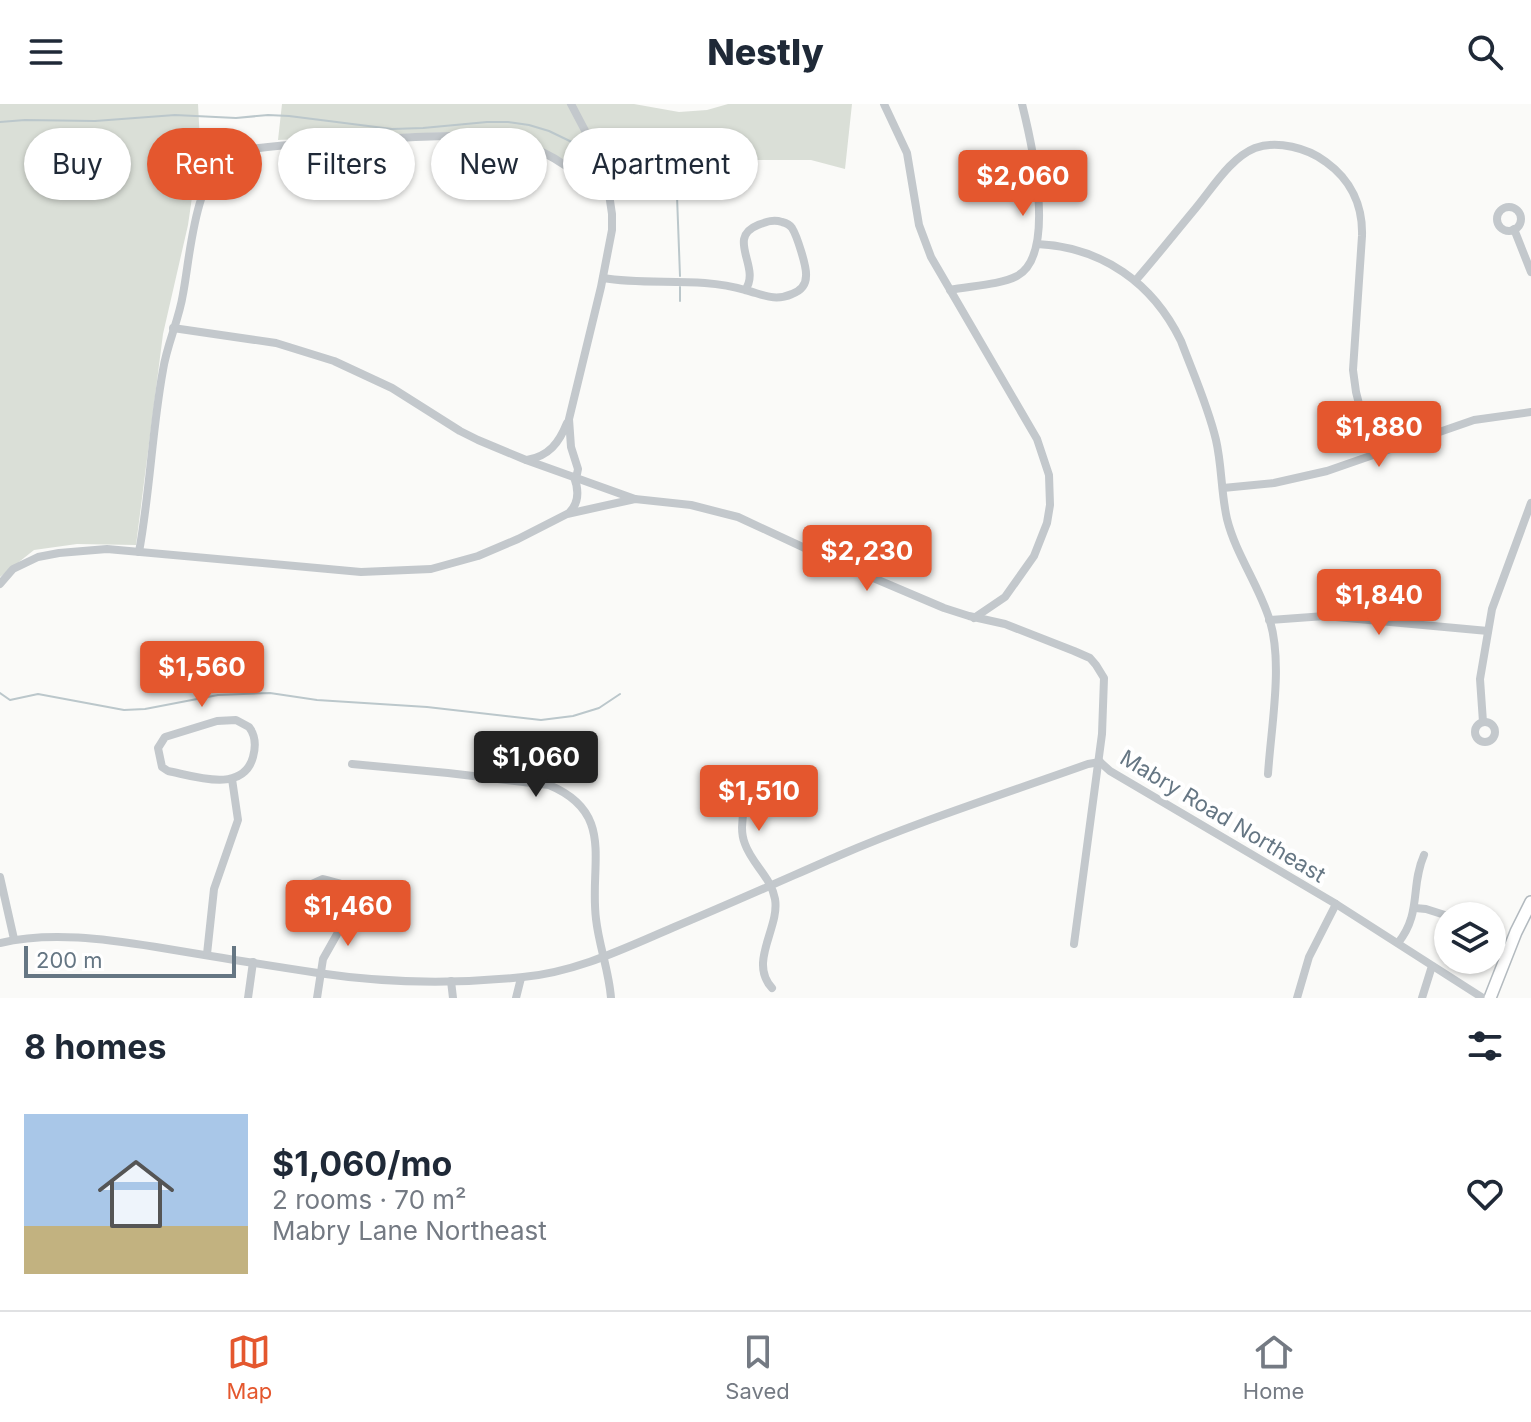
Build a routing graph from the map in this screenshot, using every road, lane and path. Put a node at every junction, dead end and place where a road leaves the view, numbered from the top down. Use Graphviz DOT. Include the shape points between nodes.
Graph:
graph roads {
  1 [pos="571,104"];
  2 [pos="884,104"];
  3 [pos="1022,104"];
  4 [pos="584,128"];
  5 [pos="563,164"];
  6 [pos="610,200"];
  7 [pos="1514,229"];
  8 [pos="1037,244"];
  9 [pos="1531,272"];
  10 [pos="603,278"];
  11 [pos="1136,280"];
  12 [pos="745,290"];
  13 [pos="950,290"];
  14 [pos="173,328"];
  15 [pos="1531,412"];
  16 [pos="569,419"];
  17 [pos="1372,455"];
  18 [pos="526,460"];
  19 [pos="576,473"];
  20 [pos="1223,488"];
  21 [pos="635,499"];
  22 [pos="1531,503"];
  23 [pos="567,514"];
  24 [pos="139,552"];
  25 [pos="0,584"];
  26 [pos="974,618"];
  27 [pos="1269,620"];
  28 [pos="1488,631"];
  29 [pos="1483,722"];
  30 [pos="352,764"];
  31 [pos="1099,765"];
  32 [pos="759,774"];
  33 [pos="1268,774"];
  34 [pos="232,779"];
  35 [pos="1424,855"];
  36 [pos="0,877"];
  37 [pos="771,886"];
  38 [pos="1531,902"];
  39 [pos="1336,904"];
  40 [pos="1415,908"];
  41 [pos="1434,912"];
  42 [pos="349,913"];
  43 [pos="14,939"];
  44 [pos="0,943"];
  45 [pos="1398,943"];
  46 [pos="1074,944"];
  47 [pos="207,954"];
  48 [pos="603,958"];
  49 [pos="253,962"];
  50 [pos="1432,966"];
  51 [pos="320,973"];
  52 [pos="521,978"];
  53 [pos="451,981"];
  54 [pos="772,988"];
  55 [pos="248,998"];
  56 [pos="317,998"];
  57 [pos="453,998"];
  58 [pos="516,998"];
  59 [pos="611,998"];
  60 [pos="1297,998"];
  61 [pos="1422,998"];
  62 [pos="1483,998"];
  63 [pos="1490,998"];
  1 -- 4 [label="street"];
  2 -- 13 [label="street" via="907,153 927,248"];
  3 -- 8 [label="street" via="1036,169"];
  5 -- 14 [label="street" via="538,150 471,136 311,142 236,151 221,161 205,187"];
  6 -- 10 [label="street" via="612,230"];
  7 -- 9 [label="street"];
  8 -- 11 [label="street" via="1085,252"];
  8 -- 13 [label="street" via="1029,265 1016,277"];
  10 -- 12 [label="street"];
  10 -- 16 [label="street"];
  11 -- 17 [label="street" via="1248,152 1287,146 1327,162 1353,190 1362,217 1353,370"];
  11 -- 20 [label="street" via="1163,309 1181,341 1215,435"];
  12 -- 12 [label="street" via="751,279 743,248 746,234 775,220 787,224 807,273 803,285 783,298"];
  13 -- 26 [label="street" via="1037,439 1050,486 1047,523 1034,556 1005,597"];
  14 -- 18 [label="street" via="263,341 334,361 392,388 460,431"];
  14 -- 24 [label="street" via="162,373"];
  15 -- 17 [label="street" via="1474,420"];
  16 -- 18 [label="street" via="551,450"];
  16 -- 19 [label="street"];
  17 -- 20 [label="street" via="1302,478"];
  18 -- 19 [label="street"];
  19 -- 21 [label="street"];
  19 -- 23 [label="street" via="577,500"];
  20 -- 27 [label="street" via="1234,543"];
  21 -- 23 [label="street"];
  21 -- 26 [label="street" via="738,517"];
  22 -- 28 [label="street"];
  23 -- 24 [label="street" via="478,556 431,569 361,572"];
  24 -- 25 [label="street" via="107,549 38,557 13,569"];
  26 -- 31 [label="street" via="1065,647 1096,665 1104,678"];
  27 -- 28 [label="street" via="1325,616"];
  27 -- 33 [label="street" via="1276,667"];
  28 -- 29 [label="street" via="1480,679"];
  30 -- 48 [label="street" via="530,782 564,791 581,805 592,825 595,917"];
  31 -- 37 [label="street, Mabry Road Northeast" via="900,831"];
  31 -- 39 [label="street, Mabry Road Northeast"];
  31 -- 46 [label="street"];
  32 -- 37 [label="street" via="749,790 743,832 745,845"];
  34 -- 34 [label="street" via="252,759 254,735 245,723 217,721 169,735 160,743 158,755 165,769"];
  34 -- 47 [label="street" via="238,820 214,889"];
  35 -- 40 [label="street"];
  36 -- 43 [label="street"];
  37 -- 48 [label="street, Mabry Road Northeast"];
  37 -- 54 [label="street" via="775,915 763,967"];
  38 -- 63 [label="street"];
  39 -- 45 [label="street, Mabry Road Northeast"];
  39 -- 60 [label="street" via="1309,957"];
  40 -- 41 [label="street"];
  40 -- 45 [label="street"];
  42 -- 42 [label="street" via="354,897 346,885 323,879 312,884 313,900"];
  42 -- 51 [label="street"];
  43 -- 44 [label="street, Mabry Road Northeast"];
  43 -- 47 [label="street, Mabry Road Northeast" via="103,939"];
  45 -- 50 [label="street, Mabry Road Northeast"];
  47 -- 49 [label="street, Mabry Road Northeast"];
  48 -- 52 [label="street, Mabry Road Northeast"];
  48 -- 59 [label="street"];
  49 -- 51 [label="street, Mabry Road Northeast"];
  49 -- 55 [label="street"];
  50 -- 61 [label="street"];
  50 -- 62 [label="street, Mabry Road Northeast"];
  51 -- 53 [label="street, Mabry Road Northeast"];
  51 -- 56 [label="street"];
  52 -- 53 [label="street, Mabry Road Northeast"];
  52 -- 58 [label="street"];
  53 -- 57 [label="street"];
}
